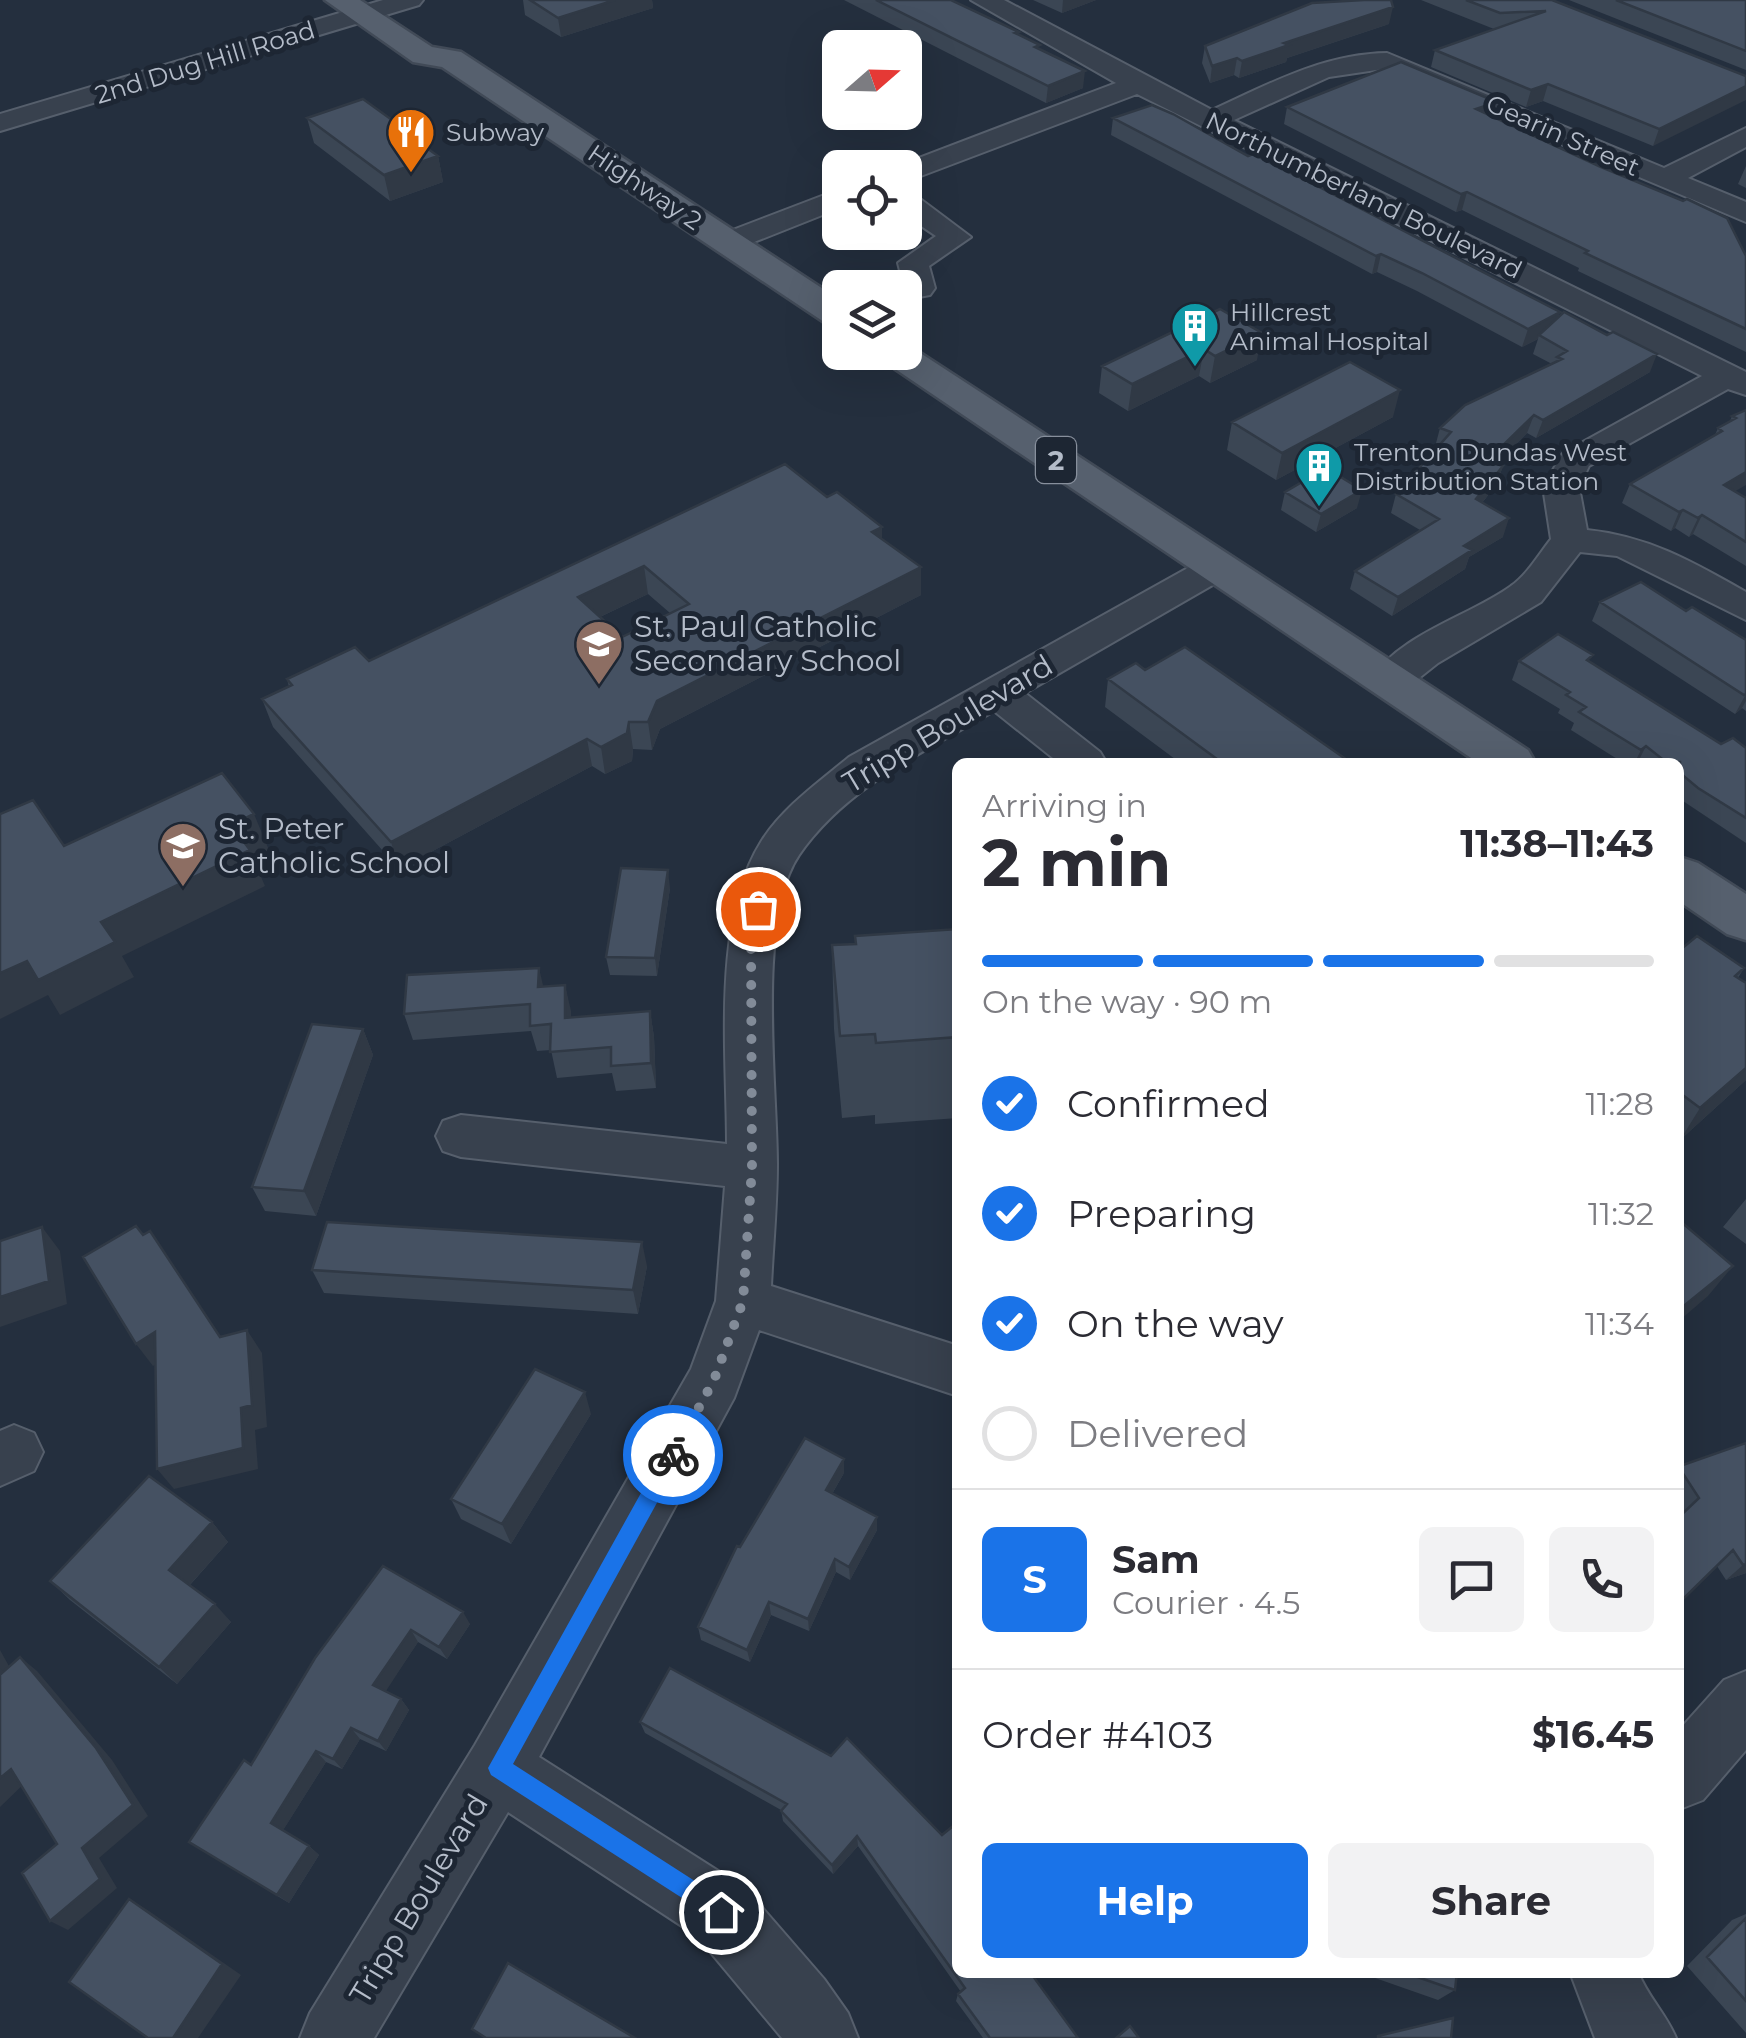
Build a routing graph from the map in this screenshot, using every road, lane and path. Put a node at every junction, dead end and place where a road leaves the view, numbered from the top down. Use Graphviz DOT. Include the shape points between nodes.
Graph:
graph roads {
  1 [pos="984,0"];
  2 [pos="376,4"];
  3 [pos="1138,84"];
  4 [pos="1212,120"];
  5 [pos="0,124"];
  6 [pos="1746,136"];
  7 [pos="922,167"];
  8 [pos="1664,179"];
  9 [pos="822,205"];
  10 [pos="922,213"];
  11 [pos="1746,213"];
  12 [pos="728,242"];
  13 [pos="915,270"];
  14 [pos="822,304"];
  15 [pos="922,370"];
  16 [pos="1737,380"];
  17 [pos="1570,540"];
  18 [pos="1218,567"];
  19 [pos="1746,608"];
  20 [pos="1390,681"];
  21 [pos="996,691"];
  22 [pos="1080,758"];
  23 [pos="1505,758"];
  24 [pos="1684,879"];
  25 [pos="1746,920"];
  26 [pos="462,1136"];
  27 [pos="752,1168"];
  28 [pos="743,1301"];
  29 [pos="952,1369"];
  30 [pos="1746,1702"];
  31 [pos="498,1768"];
  32 [pos="1684,1772"];
  33 [pos="1606,1978"];
  34 [pos="335,2038"];
  35 [pos="823,2038"];
  36 [pos="1641,2038"];
  1 -- 3 [label="street, Northumberland Boulevard"];
  2 -- 5 [label="street, 2nd Dug Hill Road"];
  2 -- 12 [label="main road, Highway 2" via="424,56 450,58"];
  3 -- 4 [label="street, Northumberland Boulevard"];
  3 -- 7 [label="street"];
  4 -- 8 [label="street, Gearin Street" via="1336,66 1388,61"];
  4 -- 16 [label="street, Northumberland Boulevard"];
  6 -- 8 [label="street"];
  8 -- 11 [label="street, Gearin Street"];
  9 -- 12 [label="street"];
  10 -- 13 [label="street" via="956,241 913,263"];
  12 -- 14 [label="main road, Highway 2"];
  15 -- 18 [label="main road, 2"];
  16 -- 17 [label="street" via="1575,460 1562,487"];
  17 -- 19 [label="street" via="1624,545"];
  17 -- 20 [label="street" via="1528,593"];
  18 -- 20 [label="main road, 2"];
  18 -- 21 [label="street, Tripp Boulevard"];
  20 -- 23 [label="main road, 2"];
  21 -- 22 [label="street"];
  21 -- 27 [label="street, Tripp Boulevard" via="864,767 780,850 751,936"];
  24 -- 25 [label="main road"];
  26 -- 27 [label="street"];
  27 -- 28 [label="street, Tripp Boulevard"];
  28 -- 29 [label="street"];
  28 -- 31 [label="street, Tripp Boulevard" via="714,1380"];
  30 -- 32 [label="street"];
  31 -- 34 [label="street, Tripp Boulevard"];
  31 -- 35 [label="street" via="721,1912"];
  33 -- 36 [label="street" via="1619,2013"];
}
